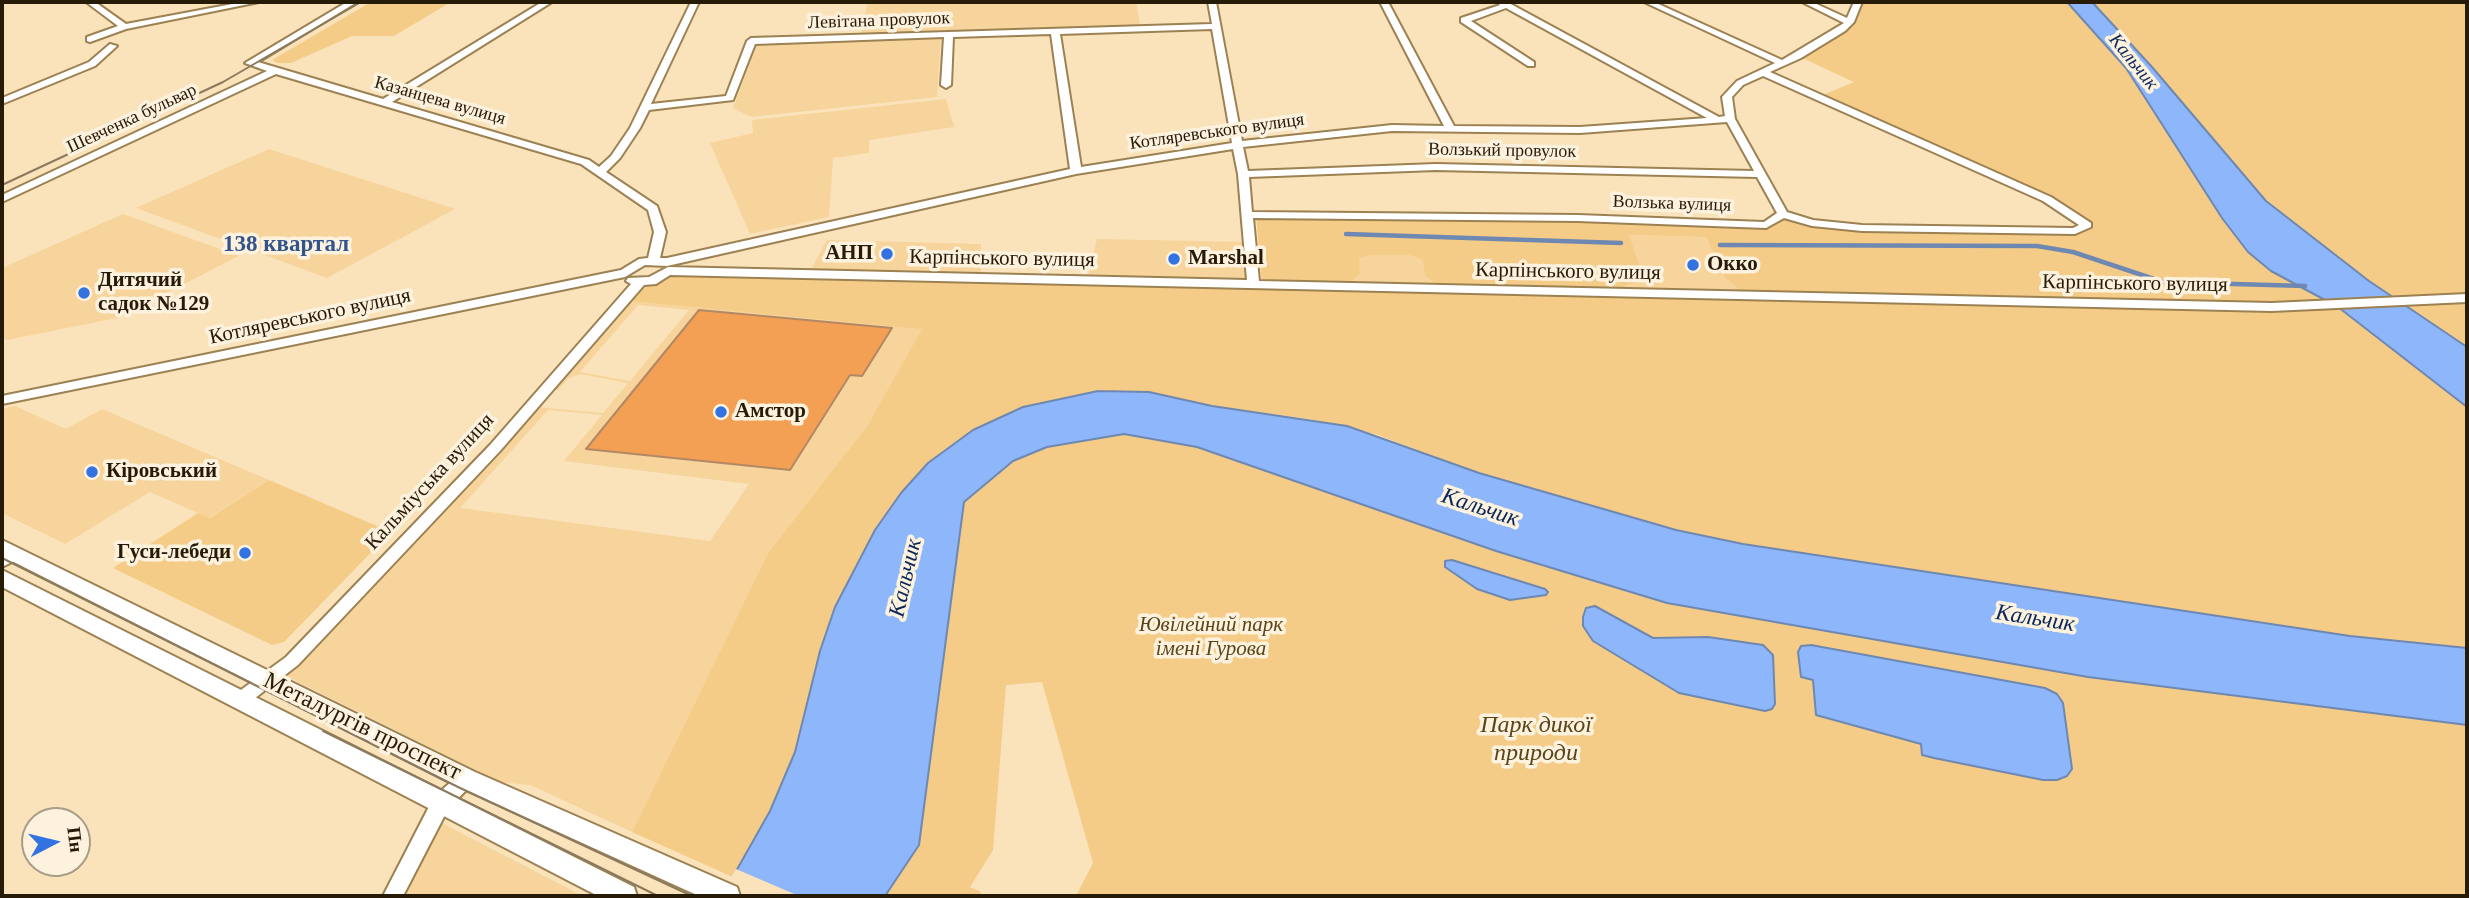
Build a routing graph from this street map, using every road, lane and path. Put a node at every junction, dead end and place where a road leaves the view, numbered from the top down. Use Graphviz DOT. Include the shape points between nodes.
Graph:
graph roads {
  1 [pos="90,2"];
  2 [pos="255,2"];
  3 [pos="353,2"];
  4 [pos="548,2"];
  5 [pos="695,2"];
  6 [pos="1212,2"];
  7 [pos="1384,2"];
  8 [pos="1648,2"];
  9 [pos="1806,2"];
  10 [pos="1858,2"];
  11 [pos="1504,3"];
  12 [pos="1850,22"];
  13 [pos="1218,26"];
  14 [pos="127,27"];
  15 [pos="1055,31"];
  16 [pos="949,34"];
  17 [pos="1779,62"];
  18 [pos="1531,64"];
  19 [pos="272,69"];
  20 [pos="1764,73"];
  21 [pos="946,85"];
  22 [pos="2,101"];
  23 [pos="383,103"];
  24 [pos="647,107"];
  25 [pos="1725,120"];
  26 [pos="1450,127"];
  27 [pos="1237,145"];
  28 [pos="601,171"];
  29 [pos="1076,171"];
  30 [pos="1243,174"];
  31 [pos="1761,174"];
  32 [pos="2,191"];
  33 [pos="2,199"];
  34 [pos="1783,214"];
  35 [pos="1249,215"];
  36 [pos="718,251"];
  37 [pos="654,259"];
  38 [pos="668,267"];
  39 [pos="716,272"];
  40 [pos="625,273"];
  41 [pos="640,282"];
  42 [pos="1254,284"];
  43 [pos="2467,298"];
  44 [pos="2,400"];
  45 [pos="6,554"];
  46 [pos="2,578"];
  47 [pos="267,680"];
  48 [pos="240,700"];
  49 [pos="466,779"];
  50 [pos="441,803"];
  51 [pos="393,896"];
  52 [pos="624,896"];
  53 [pos="727,896"];
  1 -- 14 [label="street"];
  2 -- 14 [label="street"];
  3 -- 19 [label="street, Казанцева вулиця" via="250,63"];
  4 -- 23 [label="street"];
  5 -- 24 [label="street"];
  6 -- 13 [label="street"];
  7 -- 26 [label="street"];
  8 -- 17 [label="street"];
  9 -- 12 [label="street"];
  10 -- 12 [label="street"];
  11 -- 18 [label="street" via="1464,20"];
  11 -- 25 [label="street"];
  12 -- 17 [label="street" via="1816,46"];
  13 -- 15 [label="street, Левітана провулок"];
  13 -- 27 [label="street"];
  14 -- 22 [label="street" via="90,39 113,46 92,64"];
  15 -- 16 [label="street, Левітана провулок"];
  15 -- 29 [label="street"];
  16 -- 21 [label="street"];
  16 -- 24 [label="street, Левітана провулок" via="751,41 730,98"];
  17 -- 20 [label="street"];
  19 -- 23 [label="street, Казанцева вулиця"];
  19 -- 32 [label="street, Шевченка бульвар"];
  19 -- 33 [label="street, Шевченка бульвар"];
  20 -- 25 [label="street" via="1731,90"];
  20 -- 34 [label="street" via="2047,199 2087,225 2075,231 1862,228 1812,223"];
  23 -- 28 [label="street, Казанцева вулиця" via="585,162"];
  24 -- 28 [label="street" via="615,158"];
  25 -- 26 [label="street, Котляревського вулиця" via="1580,130"];
  25 -- 31 [label="street"];
  26 -- 27 [label="street, Котляревського вулиця"];
  27 -- 29 [label="street, Котляревського вулиця"];
  27 -- 30 [label="street"];
  28 -- 37 [label="street" via="653,208 660,232"];
  29 -- 36 [label="street, Котляревського вулиця"];
  30 -- 31 [label="street, Волзький провулок" via="1436,167"];
  30 -- 35 [label="street"];
  31 -- 34 [label="street"];
  34 -- 35 [label="street, Волзька вулиця" via="1766,225"];
  35 -- 42 [label="street"];
  36 -- 38 [label="street, Котляревського вулиця"];
  36 -- 39 [label="street" via="708,262"];
  37 -- 38 [label="street"];
  37 -- 40 [label="street, Котляревського вулиця" via="638,262"];
  38 -- 39 [label="street, Карпінського вулиця"];
  38 -- 41 [label="street" via="657,279"];
  39 -- 42 [label="street, Карпінського вулиця"];
  40 -- 41 [label="street" via="628,280"];
  40 -- 44 [label="street, Котляревського вулиця"];
  41 -- 47 [label="street, Кальміуська вулиця" via="495,448 292,661"];
  42 -- 43 [label="street, Карпінського вулиця" via="2272,307"];
  45 -- 47 [label="main road, Металургів проспект"];
  46 -- 48 [label="main road, Металургів проспект"];
  47 -- 48 [label="street, Кальміуська вулиця"];
  47 -- 49 [label="main road, Металургів проспект"];
  48 -- 50 [label="main road, Металургів проспект"];
  49 -- 50 [label="street"];
  49 -- 53 [label="main road, Металургів проспект"];
  50 -- 51 [label="street"];
  50 -- 52 [label="main road, Металургів проспект"];
}
